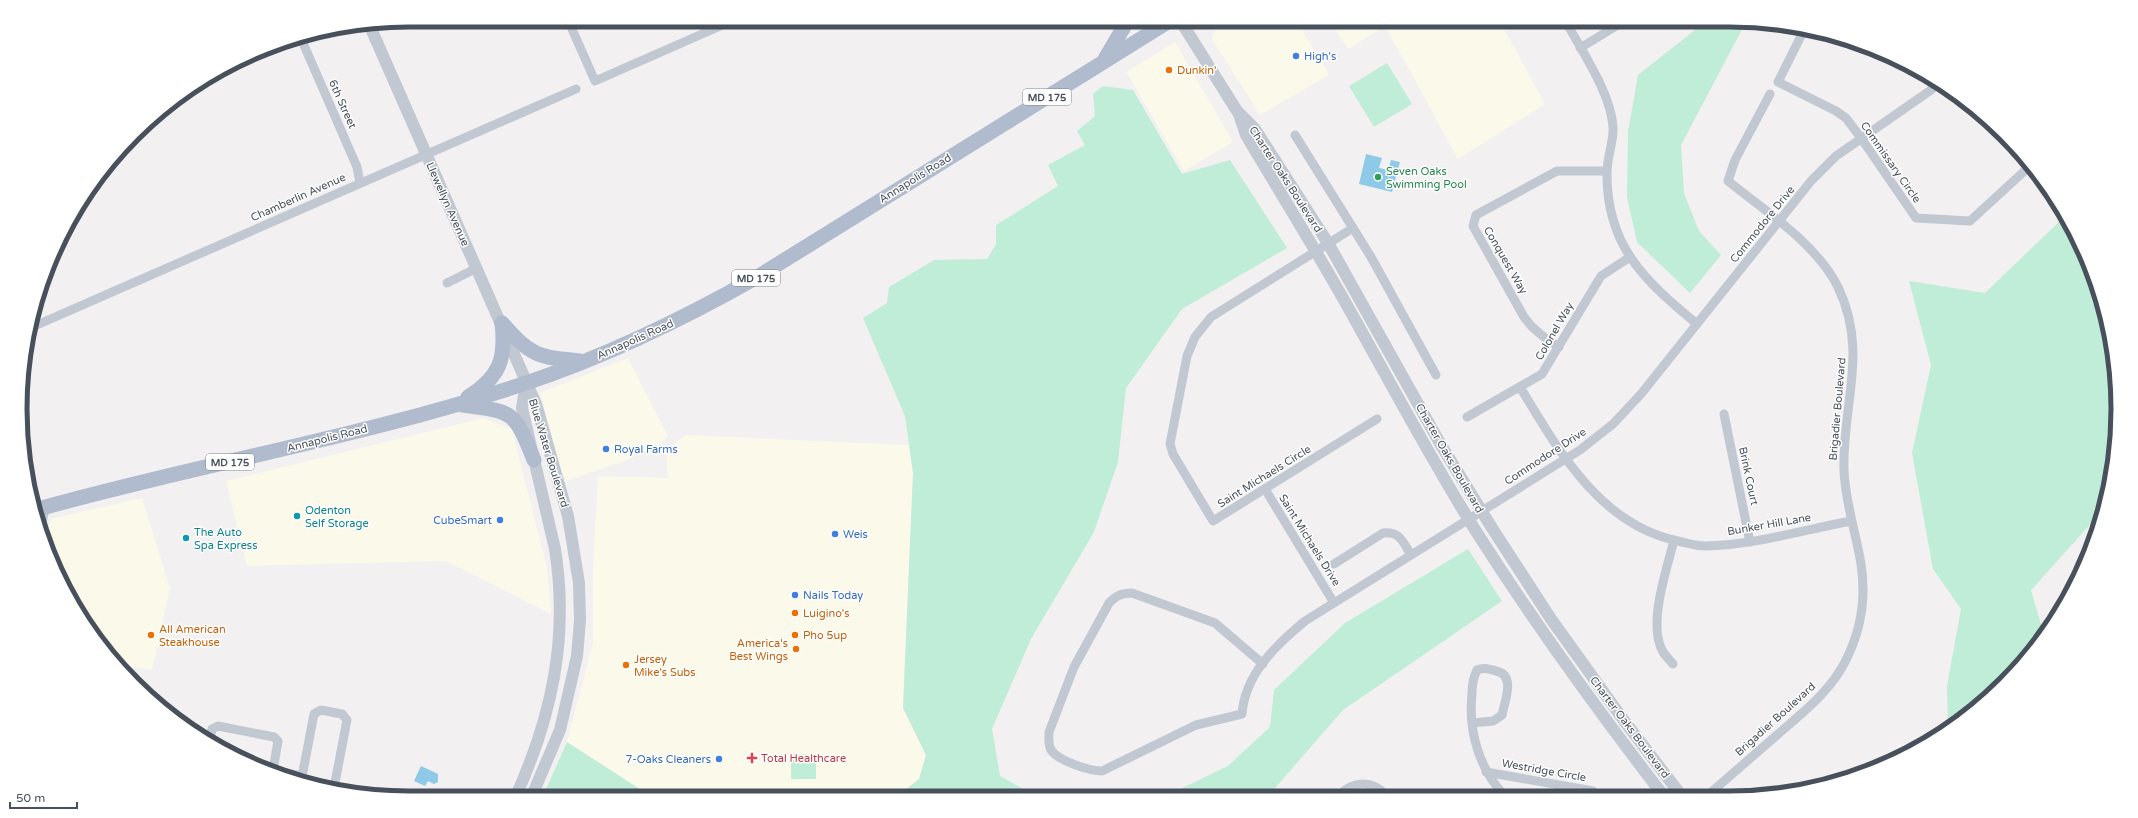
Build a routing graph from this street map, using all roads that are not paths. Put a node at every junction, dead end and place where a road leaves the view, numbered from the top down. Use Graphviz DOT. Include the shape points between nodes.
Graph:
graph roads {
  1 [pos="571,27"];
  2 [pos="718,27"];
  3 [pos="1124,27"];
  4 [pos="1160,27"];
  5 [pos="1184,27"];
  6 [pos="1569,27"];
  7 [pos="1614,27"];
  8 [pos="371,29"];
  9 [pos="1802,34"];
  10 [pos="303,42"];
  11 [pos="1580,48"];
  12 [pos="1103,62"];
  13 [pos="1934,87"];
  14 [pos="576,89"];
  15 [pos="1770,94"];
  16 [pos="1237,111"];
  17 [pos="1295,135"];
  18 [pos="1861,138"];
  19 [pos="426,155"];
  20 [pos="2026,169"];
  21 [pos="1607,171"];
  22 [pos="360,183"];
  23 [pos="1779,222"];
  24 [pos="1353,228"];
  25 [pos="1328,243"];
  26 [pos="1316,252"];
  27 [pos="1630,258"];
  28 [pos="477,268"];
  29 [pos="447,283"];
  30 [pos="502,323"];
  31 [pos="1697,324"];
  32 [pos="36,325"];
  33 [pos="1559,347"];
  34 [pos="584,361"];
  35 [pos="1436,375"];
  36 [pos="526,383"];
  37 [pos="1520,387"];
  38 [pos="457,404"];
  39 [pos="1724,414"];
  40 [pos="1467,417"];
  41 [pos="1377,419"];
  42 [pos="1566,459"];
  43 [pos="534,460"];
  44 [pos="1265,489"];
  45 [pos="40,509"];
  46 [pos="1481,511"];
  47 [pos="1469,519"];
  48 [pos="1851,520"];
  49 [pos="1674,540"];
  50 [pos="1750,542"];
  51 [pos="1411,555"];
  52 [pos="1334,564"];
  53 [pos="1334,603"];
  54 [pos="1263,664"];
  55 [pos="1674,664"];
  56 [pos="1472,723"];
  57 [pos="211,736"];
  58 [pos="270,765"];
  59 [pos="1486,772"];
  60 [pos="302,776"];
  61 [pos="335,784"];
  62 [pos="518,791"];
  63 [pos="534,791"];
  64 [pos="1343,791"];
  65 [pos="1382,791"];
  66 [pos="1501,791"];
  67 [pos="1593,791"];
  68 [pos="1660,791"];
  69 [pos="1678,791"];
  70 [pos="1713,791"];
  1 -- 2 [label="street" via="595,81"];
  3 -- 12 [label="main road"];
  4 -- 12 [label="main road, Annapolis Road / MD 175"];
  5 -- 16 [label="street, Charter Oaks Boulevard"];
  6 -- 11 [label="street"];
  7 -- 11 [label="street"];
  8 -- 19 [label="street, Llewellyn Avenue"];
  9 -- 18 [label="street, Commissary Circle" via="1778,82 1836,111 1846,118"];
  10 -- 22 [label="street, 6th Street" via="357,167"];
  11 -- 21 [label="street" via="1600,84 1614,128"];
  12 -- 34 [label="main road, Annapolis Road / MD 175" via="736,289 651,333"];
  13 -- 18 [label="street, Commodore Drive"];
  14 -- 19 [label="street, Chamberlin Avenue"];
  15 -- 23 [label="street, Brigadier Boulevard" via="1735,160 1728,181"];
  16 -- 25 [label="street, Charter Oaks Boulevard" via="1255,129"];
  16 -- 26 [label="street, Charter Oaks Boulevard" via="1246,135"];
  17 -- 24 [label="street"];
  18 -- 20 [label="street, Commissary Circle" via="1916,218 1970,221"];
  18 -- 23 [label="street, Commodore Drive" via="1836,156 1811,181"];
  19 -- 22 [label="street, Chamberlin Avenue"];
  19 -- 28 [label="street, Llewellyn Avenue"];
  21 -- 27 [label="street" via="1614,224"];
  21 -- 33 [label="street, Conquest Way" via="1557,171 1476,215 1473,220 1473,226 1528,322 1542,336"];
  22 -- 32 [label="street, Chamberlin Avenue"];
  23 -- 31 [label="street, Commodore Drive"];
  23 -- 48 [label="street, Brigadier Boulevard" via="1819,258 1838,286 1848,314 1854,350 1854,371 1845,440 1844,470"];
  24 -- 25 [label="street"];
  24 -- 35 [label="street"];
  25 -- 26 [label="street"];
  25 -- 46 [label="street, Charter Oaks Boulevard" via="1441,445"];
  26 -- 44 [label="street, Saint Michaels Circle" via="1211,317 1195,337 1187,356 1171,434 1173,454 1213,521"];
  26 -- 47 [label="street, Charter Oaks Boulevard" via="1426,449"];
  27 -- 31 [label="street" via="1653,287"];
  27 -- 33 [label="street, Colonel Way" via="1601,276"];
  28 -- 29 [label="street"];
  28 -- 30 [label="street, Llewellyn Avenue"];
  30 -- 34 [label="main road" via="530,351 553,359"];
  30 -- 36 [label="street, Llewellyn Avenue"];
  30 -- 38 [label="main road" via="504,342 498,370 490,381"];
  31 -- 42 [label="street, Commodore Drive" via="1628,410"];
  33 -- 37 [label="street, Colonel Way" via="1542,374"];
  34 -- 36 [label="main road, Annapolis Road / MD 175"];
  36 -- 38 [label="main road, Annapolis Road / MD 175"];
  36 -- 43 [label="street, Blue Water Boulevard" via="522,408"];
  36 -- 63 [label="street, Blue Water Boulevard" via="536,404 568,516 575,548 580,614 577,656 567,706 554,747"];
  37 -- 40 [label="street, Colonel Way"];
  37 -- 42 [label="street, Bunker Hill Lane"];
  38 -- 43 [label="main road" via="495,409 512,417 522,432"];
  38 -- 45 [label="main road, Annapolis Road / MD 175"];
  39 -- 50 [label="street, Brink Court"];
  41 -- 44 [label="street, Saint Michaels Circle"];
  42 -- 46 [label="street, Commodore Drive"];
  42 -- 49 [label="street, Bunker Hill Lane" via="1597,496 1617,513 1636,526"];
  43 -- 62 [label="street, Blue Water Boulevard" via="556,557 560,625 554,680 540,737"];
  44 -- 53 [label="street, Saint Michaels Drive"];
  46 -- 47 [label="street, Commodore Drive"];
  46 -- 69 [label="street, Charter Oaks Boulevard" via="1551,619"];
  47 -- 51 [label="street, Commodore Drive"];
  47 -- 68 [label="street, Charter Oaks Boulevard" via="1544,634"];
  48 -- 50 [label="street, Bunker Hill Lane"];
  48 -- 70 [label="street, Brigadier Boulevard" via="1864,591 1860,619 1846,661 1820,697"];
  49 -- 50 [label="street, Bunker Hill Lane" via="1704,546"];
  49 -- 55 [label="street" via="1660,598 1657,634 1662,650"];
  51 -- 52 [label="street" via="1399,536 1392,532 1383,533"];
  51 -- 53 [label="street, Commodore Drive"];
  53 -- 54 [label="street, Commodore Drive" via="1287,636"];
  54 -- 54 [label="street, Commodore Drive" via="1215,623 1132,593 1116,596 1109,603 1074,667 1049,732 1048,742 1051,749 1061,758 1094,771 1102,771 1196,725 1242,714 1247,688"];
  56 -- 56 [label="street, Westridge Circle" via="1472,688 1477,670 1483,668 1502,672 1508,683 1502,715 1493,721"];
  56 -- 59 [label="street, Westridge Circle" via="1475,743"];
  57 -- 58 [label="street" via="212,729 218,726 274,737 278,741"];
  59 -- 66 [label="street, Westridge Circle"];
  59 -- 67 [label="street, Westridge Circle"];
  60 -- 61 [label="street" via="314,714 320,710 342,714 346,720"];
  64 -- 65 [label="street" via="1363,783 1378,787"];
}
